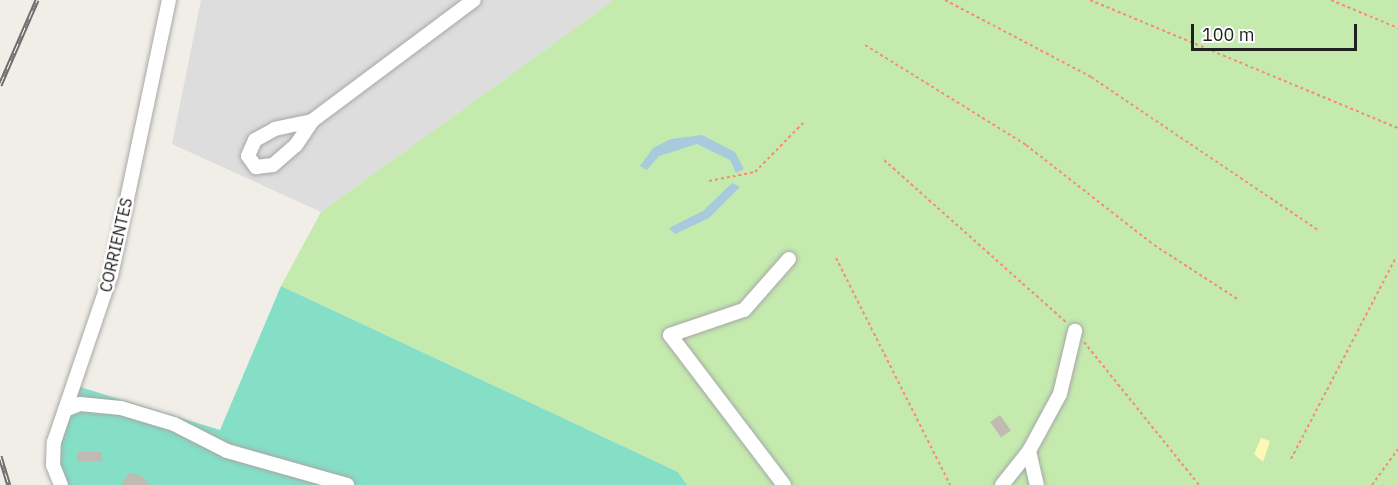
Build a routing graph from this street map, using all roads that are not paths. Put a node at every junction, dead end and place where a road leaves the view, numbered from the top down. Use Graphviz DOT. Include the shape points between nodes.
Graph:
graph roads {
  1 [pos="169,0"];
  2 [pos="474,0"];
  3 [pos="312,121"];
  4 [pos="789,259"];
  5 [pos="1075,331"];
  6 [pos="65,410"];
  7 [pos="1029,451"];
  8 [pos="61,485"];
  9 [pos="347,485"];
  10 [pos="784,485"];
  11 [pos="1002,485"];
  12 [pos="1037,485"];
  1 -- 6 [label="street, CORRIENTES" via="111,275"];
  2 -- 3 [label="street"];
  4 -- 10 [label="street" via="744,310 670,335"];
  5 -- 7 [label="street" via="1060,394"];
  6 -- 8 [label="street, CORRIENTES" via="53,465"];
  6 -- 9 [label="street" via="80,404 121,408 174,424 227,451"];
  7 -- 11 [label="street"];
  7 -- 12 [label="street"];
}
